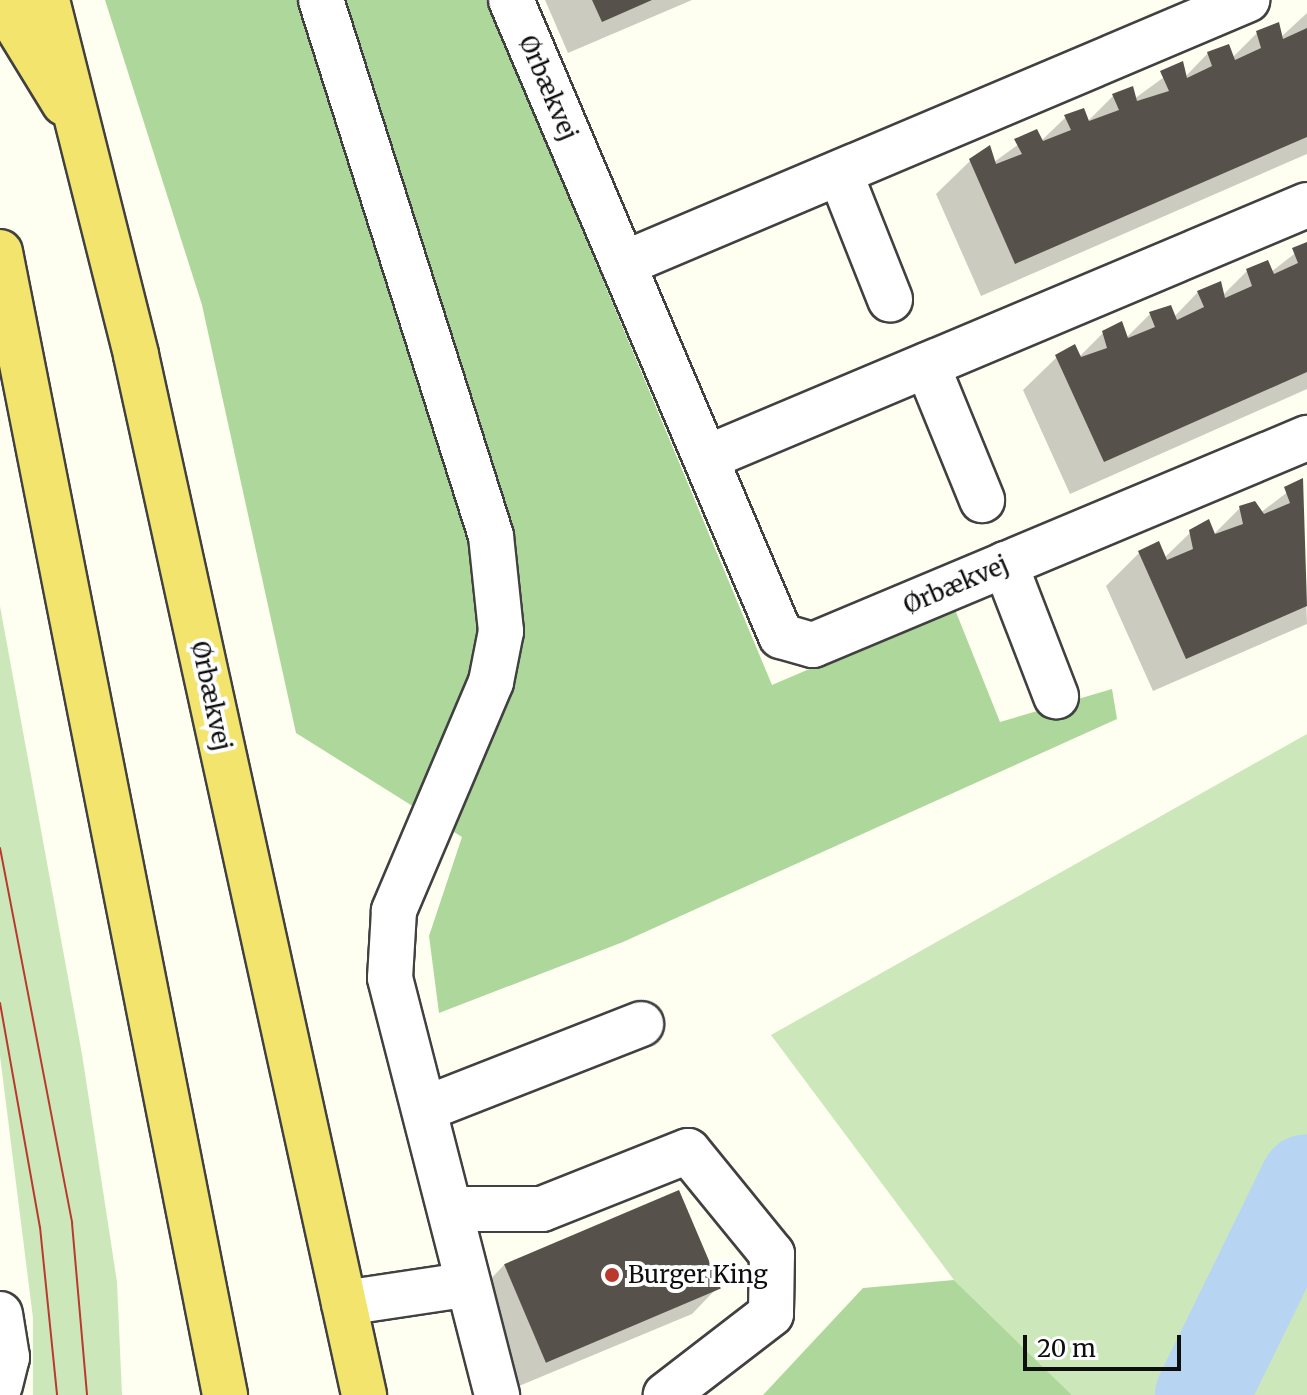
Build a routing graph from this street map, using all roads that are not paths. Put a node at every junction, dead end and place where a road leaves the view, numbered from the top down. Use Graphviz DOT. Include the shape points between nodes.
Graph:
graph roads {
  1 [pos="1,0"];
  2 [pos="47,0"];
  3 [pos="321,0"];
  4 [pos="511,0"];
  5 [pos="1247,0"];
  6 [pos="83,127"];
  7 [pos="840,173"];
  8 [pos="1307,205"];
  9 [pos="0,252"];
  10 [pos="623,264"];
  11 [pos="890,299"];
  12 [pos="927,365"];
  13 [pos="1307,438"];
  14 [pos="706,458"];
  15 [pos="982,500"];
  16 [pos="1005,564"];
  17 [pos="1056,696"];
  18 [pos="641,1024"];
  19 [pos="427,1108"];
  20 [pos="451,1209"];
  21 [pos="464,1285"];
  22 [pos="344,1303"];
  23 [pos="0,1314"];
  24 [pos="0,1385"];
  25 [pos="225,1395"];
  26 [pos="364,1395"];
  27 [pos="497,1395"];
  28 [pos="666,1395"];
  1 -- 6 [label="main road"];
  2 -- 6 [label="main road, Ørbækvej"];
  3 -- 19 [label="street" via="491,536 501,631 491,682 394,911 390,978"];
  4 -- 10 [label="street, Ørbækvej"];
  5 -- 7 [label="street"];
  6 -- 22 [label="main road, Ørbækvej"];
  7 -- 10 [label="street"];
  7 -- 11 [label="street"];
  8 -- 12 [label="street"];
  9 -- 25 [label="main road"];
  10 -- 14 [label="street, Ørbækvej"];
  12 -- 14 [label="street"];
  12 -- 15 [label="street"];
  13 -- 16 [label="street, Ørbækvej"];
  14 -- 16 [label="street, Ørbækvej" via="781,636 813,645"];
  16 -- 17 [label="street"];
  18 -- 19 [label="street"];
  19 -- 20 [label="street"];
  20 -- 21 [label="street"];
  20 -- 28 [label="street" via="542,1209 688,1151 772,1254 771,1314"];
  21 -- 22 [label="street"];
  21 -- 27 [label="street"];
  22 -- 26 [label="main road, Ørbækvej"];
  23 -- 24 [label="street" via="7,1357"];
}
